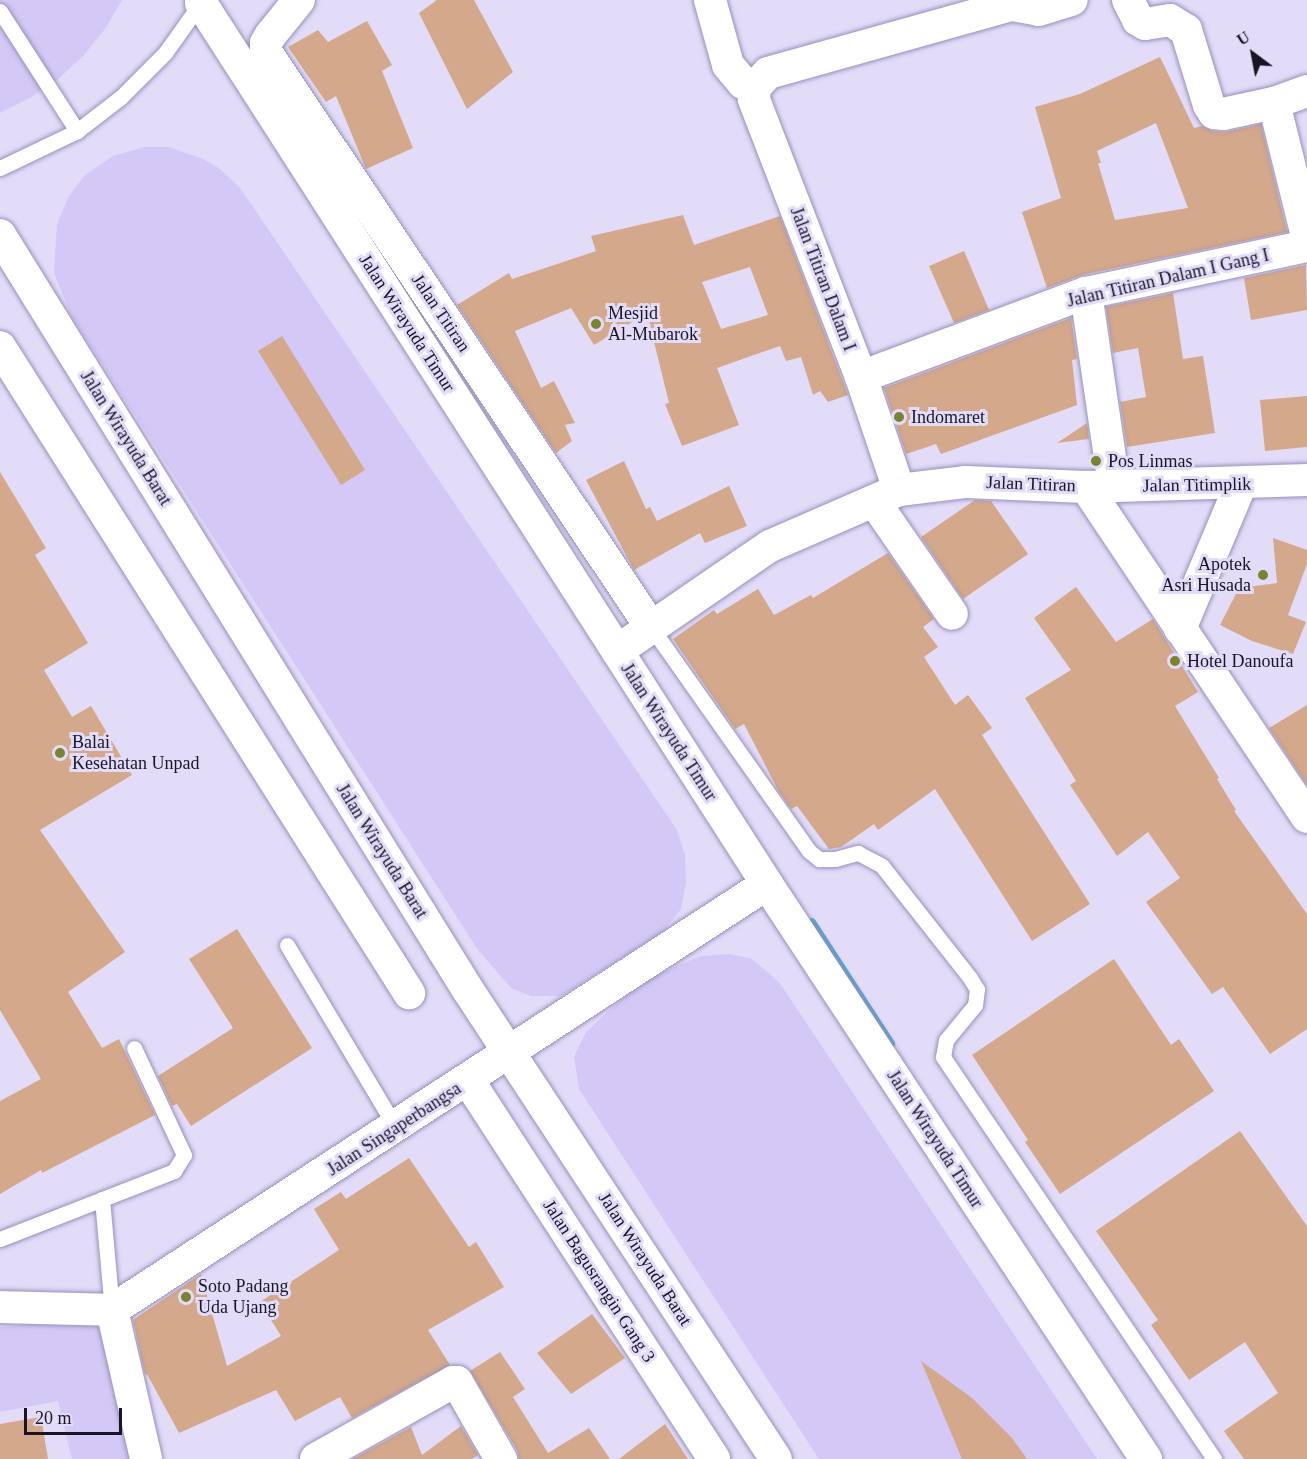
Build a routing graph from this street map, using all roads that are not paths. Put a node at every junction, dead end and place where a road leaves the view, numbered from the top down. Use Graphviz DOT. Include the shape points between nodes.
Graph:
graph roads {
  1 [pos="300,0"];
  2 [pos="710,0"];
  3 [pos="1071,0"];
  4 [pos="1128,0"];
  5 [pos="202,1"];
  6 [pos="0,11"];
  7 [pos="761,80"];
  8 [pos="1307,90"];
  9 [pos="1274,103"];
  10 [pos="77,131"];
  11 [pos="0,168"];
  12 [pos="0,235"];
  13 [pos="1307,236"];
  14 [pos="1307,246"];
  15 [pos="1086,293"];
  16 [pos="0,347"];
  17 [pos="861,377"];
  18 [pos="1307,480"];
  19 [pos="1241,484"];
  20 [pos="1100,487"];
  21 [pos="886,495"];
  22 [pos="952,614"];
  23 [pos="651,627"];
  24 [pos="1180,628"];
  25 [pos="617,651"];
  26 [pos="1307,817"];
  27 [pos="767,884"];
  28 [pos="287,945"];
  29 [pos="409,993"];
  30 [pos="134,1048"];
  31 [pos="510,1053"];
  32 [pos="476,1092"];
  33 [pos="396,1128"];
  34 [pos="102,1199"];
  35 [pos="0,1239"];
  36 [pos="0,1307"];
  37 [pos="112,1310"];
  38 [pos="362,1448"];
  39 [pos="146,1459"];
  40 [pos="316,1459"];
  41 [pos="501,1459"];
  42 [pos="714,1459"];
  43 [pos="776,1459"];
  44 [pos="1146,1459"];
  45 [pos="1214,1459"];
  1 -- 23 [label="street, Jalan Titiran" via="270,36 266,52"];
  2 -- 7 [label="street" via="728,65 743,83"];
  3 -- 7 [label="street" via="1040,10 1012,5"];
  4 -- 9 [label="street" via="1138,20 1145,24 1170,20 1186,30 1214,113"];
  5 -- 10 [label="lane" via="165,53 121,97"];
  5 -- 25 [label="street, Jalan Wirayuda Timur"];
  6 -- 10 [label="lane"];
  7 -- 17 [label="street, Jalan Titiran Dalam I" via="754,99"];
  8 -- 9 [label="street"];
  9 -- 13 [label="street"];
  10 -- 11 [label="lane"];
  12 -- 31 [label="street, Jalan Wirayuda Barat"];
  14 -- 15 [label="street, Jalan Titiran Dalam I Gang I"];
  15 -- 17 [label="street, Jalan Titiran Dalam I Gang I"];
  15 -- 20 [label="street"];
  16 -- 29 [label="street"];
  17 -- 21 [label="street, Jalan Titiran Dalam I"];
  18 -- 19 [label="street, Jalan Titimplik"];
  19 -- 20 [label="street, Jalan Titimplik"];
  19 -- 24 [label="street"];
  20 -- 21 [label="street, Jalan Titiran" via="965,482"];
  20 -- 24 [label="street, Jalan Titiran"];
  21 -- 22 [label="street, Jalan Titiran Dalam I"];
  21 -- 23 [label="street, Jalan Titiran" via="770,546"];
  23 -- 25 [label="street, Jalan Titiran"];
  23 -- 45 [label="lane" via="809,851 819,859 858,854 882,866 970,978 977,989 975,1005 946,1040 943,1057"];
  24 -- 26 [label="street, Jalan Titiran"];
  25 -- 27 [label="street, Jalan Wirayuda Timur"];
  27 -- 31 [label="street, Jalan Singaperbangsa"];
  27 -- 44 [label="street, Jalan Wirayuda Timur"];
  28 -- 33 [label="lane"];
  30 -- 34 [label="lane" via="184,1155 174,1171"];
  31 -- 32 [label="street, Jalan Singaperbangsa"];
  31 -- 43 [label="street, Jalan Wirayuda Barat"];
  32 -- 33 [label="street, Jalan Singaperbangsa"];
  32 -- 42 [label="street, Jalan Bagusrangin Gang 3"];
  33 -- 37 [label="street, Jalan Singaperbangsa"];
  34 -- 35 [label="lane"];
  34 -- 37 [label="lane"];
  36 -- 37 [label="street"];
  37 -- 39 [label="street"];
  38 -- 40 [label="street"];
  38 -- 41 [label="street" via="457,1382"];
}
